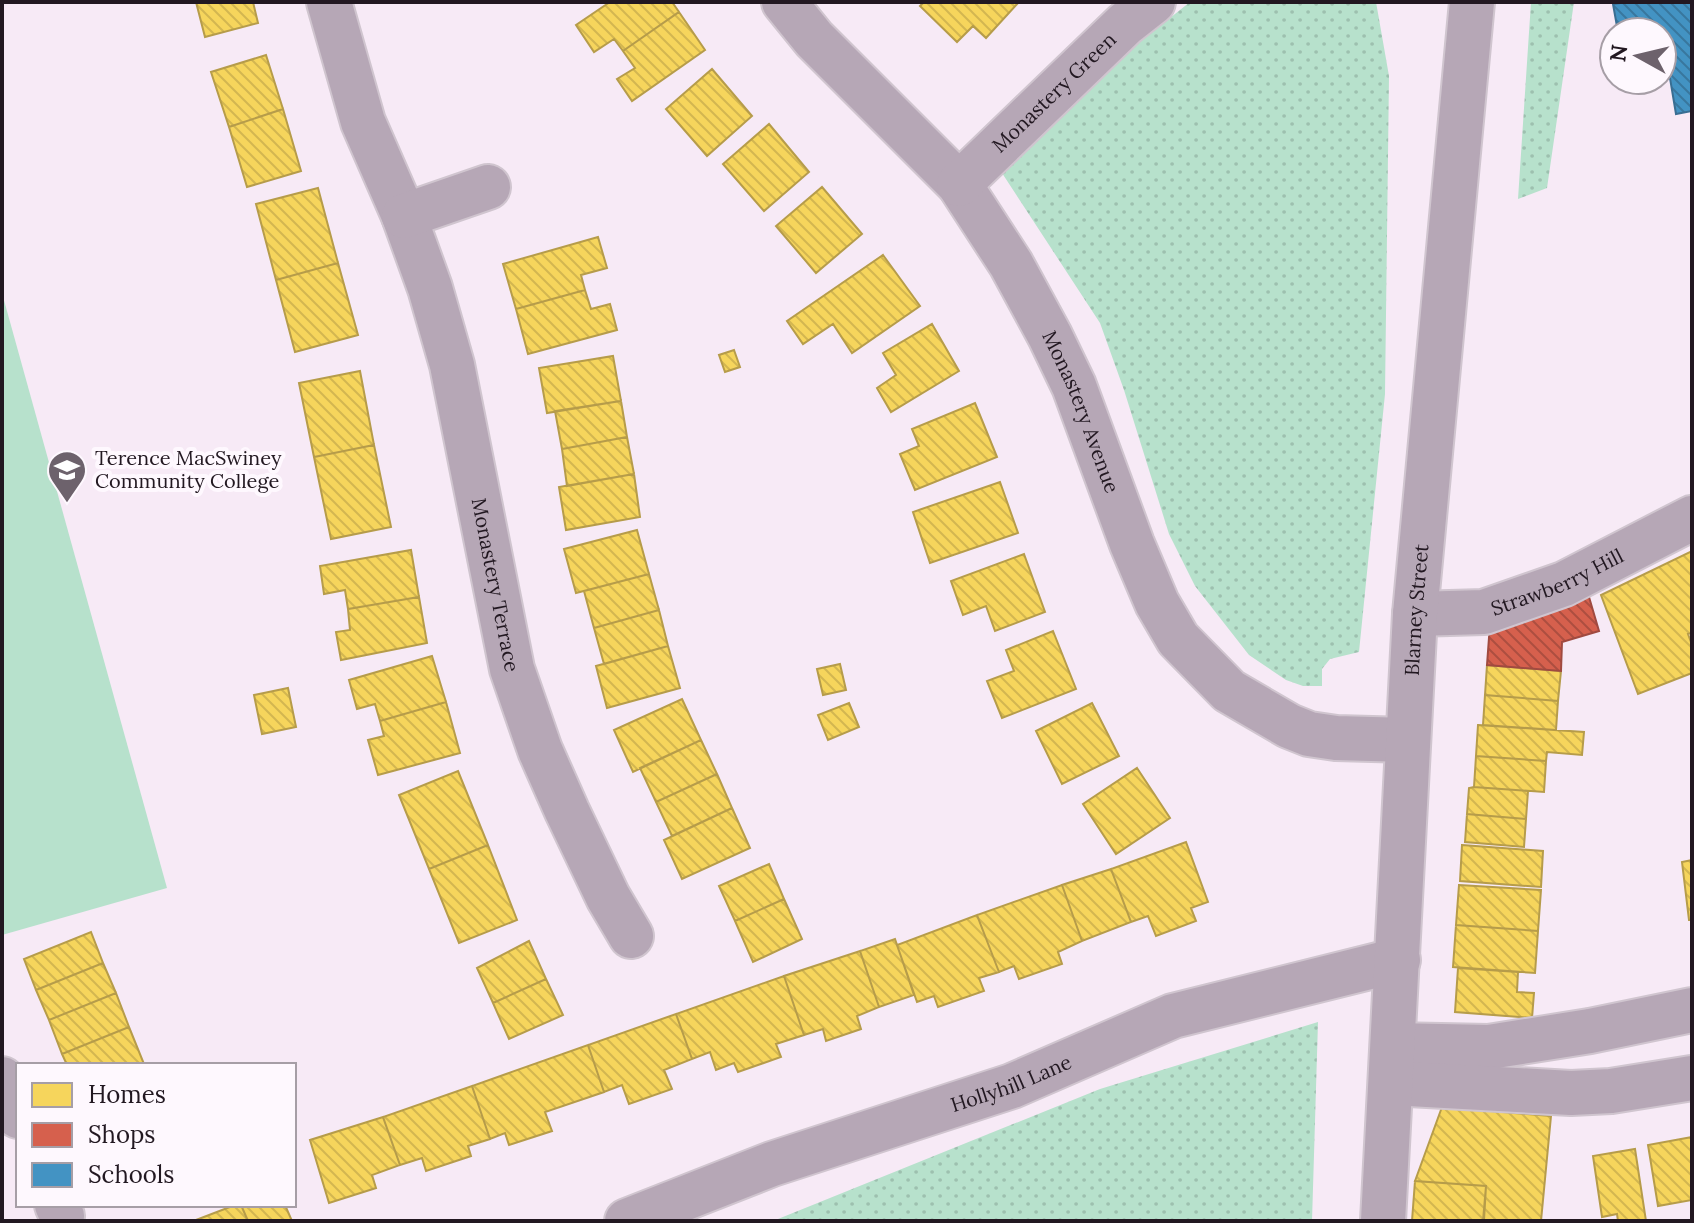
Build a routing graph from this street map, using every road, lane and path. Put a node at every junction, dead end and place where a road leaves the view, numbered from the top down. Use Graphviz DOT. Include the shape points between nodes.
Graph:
graph roads {
  1 [pos="329,2"];
  2 [pos="784,2"];
  3 [pos="1153,2"];
  4 [pos="1472,2"];
  5 [pos="959,184"];
  6 [pos="488,187"];
  7 [pos="404,216"];
  8 [pos="1692,518"];
  9 [pos="1415,614"];
  10 [pos="1408,740"];
  11 [pos="631,936"];
  12 [pos="1398,960"];
  13 [pos="1692,1010"];
  14 [pos="1392,1064"];
  15 [pos="1692,1078"];
  16 [pos="2,1079"];
  17 [pos="16,1111"];
  18 [pos="627,1221"];
  19 [pos="1383,1221"];
  1 -- 7 [label="street, Monastery Terrace" via="363,122"];
  2 -- 5 [label="street, Monastery Avenue" via="814,39"];
  3 -- 5 [label="street, Monastery Green"];
  4 -- 9 [label="street, Blarney Street"];
  5 -- 10 [label="street, Monastery Avenue" via="1050,336 1086,415 1147,580 1178,639 1229,691 1289,726 1336,738"];
  6 -- 7 [label="street"];
  7 -- 11 [label="street, Monastery Terrace" via="452,365 512,669 567,811"];
  8 -- 9 [label="street, Strawberry Hill" via="1564,584 1484,612"];
  9 -- 10 [label="street, Blarney Street"];
  10 -- 12 [label="street, Blarney Street"];
  12 -- 14 [label="street, Blarney Street"];
  12 -- 18 [label="street, Hollyhill Lane" via="1173,1016 1012,1086 772,1164"];
  13 -- 14 [label="street"];
  14 -- 15 [label="street" via="1571,1093"];
  14 -- 19 [label="street, Blarney Street"];
  16 -- 17 [label="street"];
}
